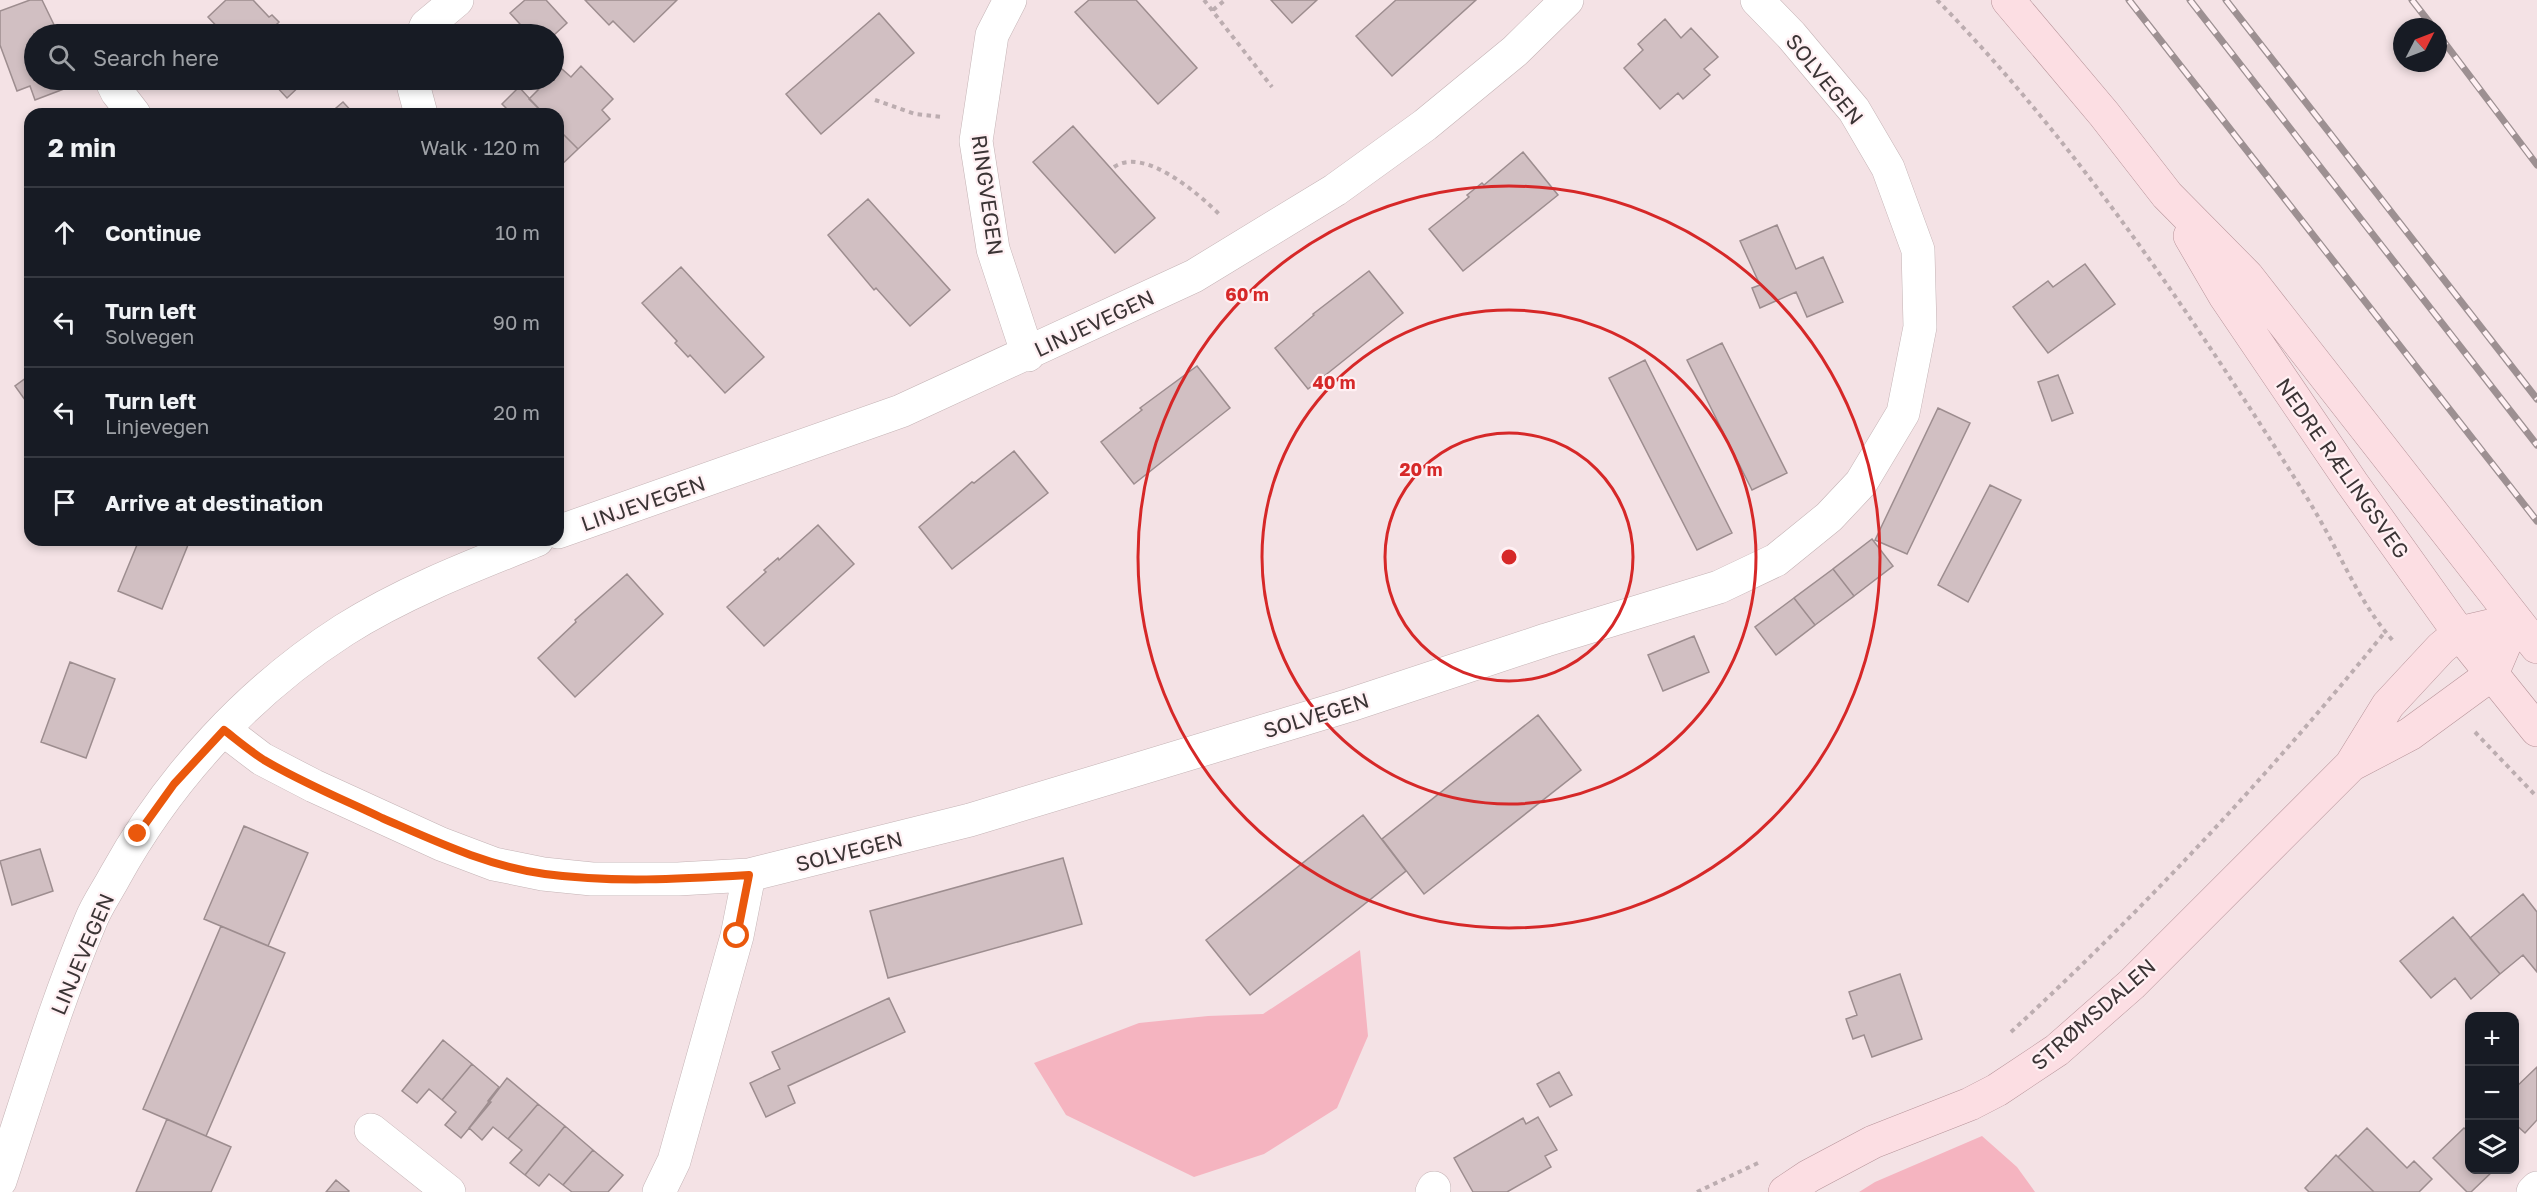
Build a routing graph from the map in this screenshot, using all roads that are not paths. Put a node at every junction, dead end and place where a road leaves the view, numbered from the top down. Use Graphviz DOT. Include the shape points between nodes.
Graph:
graph roads {
  1 [pos="457,0"];
  2 [pos="1010,0"];
  3 [pos="1567,0"];
  4 [pos="1757,0"];
  5 [pos="2007,0"];
  6 [pos="428,24"];
  7 [pos="116,90"];
  8 [pos="415,90"];
  9 [pos="129,108"];
  10 [pos="419,108"];
  11 [pos="2167,195"];
  12 [pos="1028,355"];
  13 [pos="564,530"];
  14 [pos="522,546"];
  15 [pos="2516,620"];
  16 [pos="2459,633"];
  17 [pos="2537,647"];
  18 [pos="2492,674"];
  19 [pos="224,730"];
  20 [pos="2537,730"];
  21 [pos="2351,765"];
  22 [pos="764,880"];
  23 [pos="371,1130"];
  24 [pos="0,1181"];
  25 [pos="2537,1188"];
  26 [pos="449,1192"];
  27 [pos="659,1192"];
  28 [pos="1785,1192"];
  29 [pos="2533,1192"];
  1 -- 6 [label="street"];
  2 -- 12 [label="street, RINGVEGEN" via="992,35 976,141 993,249"];
  3 -- 12 [label="street, LINJEVEGEN" via="1515,51 1425,125 1335,190 1194,276"];
  4 -- 22 [label="street, SOLVEGEN" via="1854,110 1888,168 1918,250 1920,327 1903,413 1861,483 1829,517 1776,560 1719,587 1350,705"];
  5 -- 11 [label="main road, NEDRE RÆLINGSVEG"];
  7 -- 9 [label="street"];
  8 -- 10 [label="street"];
  11 -- 15 [label="main road, NEDRE RÆLINGSVEG" via="2247,276"];
  11 -- 16 [label="main road, NEDRE RÆLINGSVEG" via="2231,305"];
  12 -- 13 [label="street, LINJEVEGEN" via="901,411"];
  14 -- 19 [label="street, LINJEVEGEN" via="442,578 345,630 274,681"];
  15 -- 16 [label="main road"];
  15 -- 17 [label="main road, NEDRE RÆLINGSVEG"];
  15 -- 18 [label="main road, STRØMSDALEN"];
  16 -- 18 [label="main road, NEDRE RÆLINGSVEG"];
  16 -- 21 [label="main road, STRØMSDALEN" via="2388,705"];
  18 -- 20 [label="main road, NEDRE RÆLINGSVEG"];
  18 -- 21 [label="main road, STRØMSDALEN" via="2410,734"];
  19 -- 22 [label="street, SOLVEGEN" via="262,759 314,786 494,864 592,879"];
  19 -- 24 [label="street, LINJEVEGEN" via="174,784 138,834 92,918"];
  21 -- 28 [label="main road, STRØMSDALEN" via="2133,984 2057,1050 1988,1095 1873,1142"];
  22 -- 27 [label="street" via="737,936 674,1161"];
  23 -- 26 [label="street"];
  25 -- 29 [label="street"];
}
